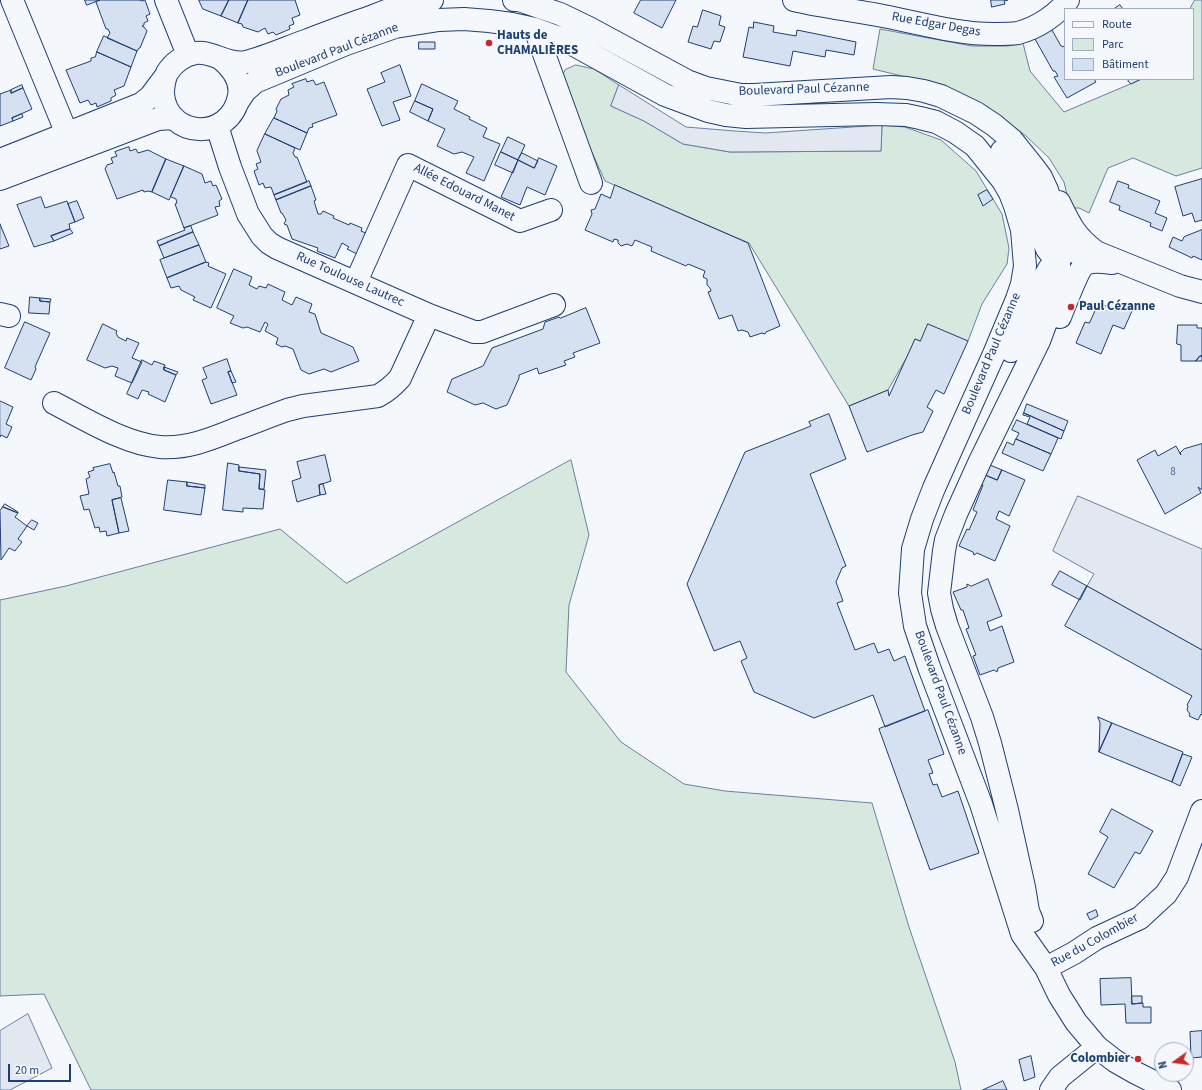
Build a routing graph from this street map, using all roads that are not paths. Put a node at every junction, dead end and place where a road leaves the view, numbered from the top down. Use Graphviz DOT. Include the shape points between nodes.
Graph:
graph roads {
  1 [pos="12,0"];
  2 [pos="166,0"];
  3 [pos="432,0"];
  4 [pos="514,0"];
  5 [pos="518,0"];
  6 [pos="794,0"];
  7 [pos="1068,0"];
  8 [pos="404,3"];
  9 [pos="885,8"];
  10 [pos="535,29"];
  11 [pos="188,55"];
  12 [pos="220,58"];
  13 [pos="165,77"];
  14 [pos="237,103"];
  15 [pos="876,114"];
  16 [pos="174,118"];
  17 [pos="217,126"];
  18 [pos="67,134"];
  19 [pos="0,160"];
  20 [pos="1032,165"];
  21 [pos="0,179"];
  22 [pos="591,183"];
  23 [pos="551,210"];
  24 [pos="1084,258"];
  25 [pos="356,282"];
  26 [pos="1202,292"];
  27 [pos="554,305"];
  28 [pos="429,315"];
  29 [pos="54,403"];
  30 [pos="965,420"];
  31 [pos="1202,811"];
  32 [pos="1046,968"];
  33 [pos="1097,1047"];
  34 [pos="1162,1088"];
  35 [pos="1051,1090"];
  1 -- 18 [label="street"];
  2 -- 11 [label="street"];
  3 -- 8 [label="street, Boulevard Paul Cézanne"];
  4 -- 5 [label="street, Boulevard Paul Cézanne"];
  5 -- 20 [label="street, Boulevard Paul Cézanne" via="560,14 681,78 706,88 741,95 891,87 924,90 960,104 994,125 1012,140"];
  6 -- 9 [label="street, Rue Edgar Degas"];
  7 -- 9 [label="street, Rue Edgar Degas" via="1039,24 1018,33 1006,34 971,33 940,28"];
  8 -- 12 [label="street, Boulevard Paul Cézanne" via="244,62"];
  10 -- 14 [label="street, Boulevard Paul Cézanne" via="464,19 395,27 346,44 255,82"];
  10 -- 15 [label="street, Boulevard Paul Cézanne" via="565,40 665,95 708,111 746,117"];
  10 -- 22 [label="street"];
  11 -- 12 [label="street" via="204,53"];
  11 -- 13 [label="street" via="178,60"];
  12 -- 14 [label="street" via="234,72 238,82"];
  13 -- 16 [label="street" via="164,99 167,109"];
  13 -- 18 [label="street" via="150,97 140,104"];
  14 -- 17 [label="street" via="226,120"];
  15 -- 24 [label="street" via="913,106 944,111 964,120 990,138 1020,174 1033,199 1050,253"];
  15 -- 30 [label="street, Boulevard Paul Cézanne" via="920,118 936,122 955,132 975,146 990,163 1003,180 1016,206 1024,249 1022,284"];
  16 -- 17 [label="street" via="194,128"];
  16 -- 21 [label="street" via="158,119"];
  17 -- 25 [label="street, Rue Toulouse Lautrec" via="248,214 262,236 277,248"];
  18 -- 19 [label="street"];
  20 -- 24 [label="street" via="1043,173 1075,233 1084,243"];
  20 -- 24 [label="street, Boulevard Paul Cézanne" via="1047,190 1058,235"];
  23 -- 25 [label="street, Allée Edouard Manet" via="520,221 408,165"];
  24 -- 26 [label="street" via="1133,267"];
  24 -- 30 [label="street" via="1049,269 1000,378"];
  24 -- 32 [label="street, Boulevard Paul Cézanne" via="1059,268 1055,298 1038,341 946,540 940,593 947,626 992,750 1028,911"];
  25 -- 28 [label="street, Rue Toulouse Lautrec"];
  27 -- 28 [label="street, Rue Toulouse Lautrec" via="477,333"];
  28 -- 29 [label="street" via="400,378 386,392 378,396 287,410 197,443 159,446 137,442 113,433"];
  30 -- 32 [label="street, Boulevard Paul Cézanne" via="916,535 911,571 911,600 920,642 981,804 1022,934"];
  31 -- 32 [label="street, Rue du Colombier" via="1176,877 1166,894 1140,918 1097,938"];
  32 -- 33 [label="street, Boulevard Paul Cézanne" via="1076,1022"];
  33 -- 34 [label="street, Boulevard Paul Cézanne" via="1115,1061"];
  33 -- 35 [label="street" via="1060,1077"];
}
